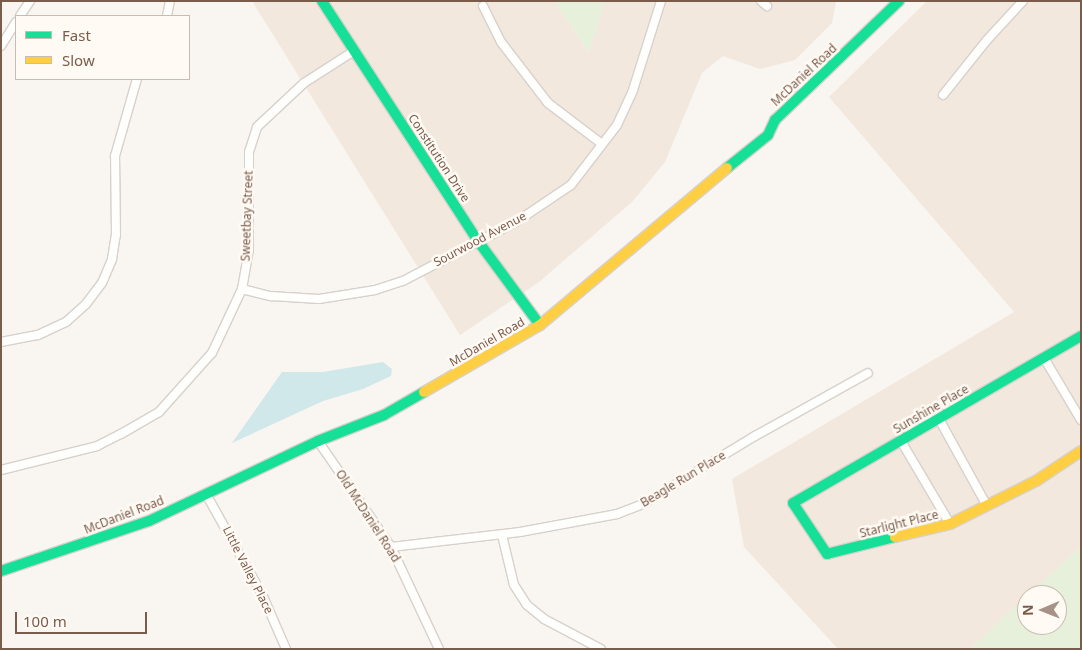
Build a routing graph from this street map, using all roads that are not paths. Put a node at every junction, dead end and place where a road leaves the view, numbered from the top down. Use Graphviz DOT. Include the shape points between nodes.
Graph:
graph roads {
  1 [pos="18,1"];
  2 [pos="170,1"];
  3 [pos="322,1"];
  4 [pos="660,1"];
  5 [pos="899,1"];
  6 [pos="1023,1"];
  7 [pos="28,4"];
  8 [pos="483,6"];
  9 [pos="21,15"];
  10 [pos="167,15"];
  11 [pos="15,24"];
  12 [pos="1,46"];
  13 [pos="354,51"];
  14 [pos="137,80"];
  15 [pos="943,95"];
  16 [pos="602,144"];
  17 [pos="478,241"];
  18 [pos="242,290"];
  19 [pos="540,326"];
  20 [pos="1081,336"];
  21 [pos="1,342"];
  22 [pos="1044,358"];
  23 [pos="868,373"];
  24 [pos="939,419"];
  25 [pos="1081,420"];
  26 [pos="318,440"];
  27 [pos="901,441"];
  28 [pos="1081,452"];
  29 [pos="1,470"];
  30 [pos="206,494"];
  31 [pos="793,503"];
  32 [pos="987,506"];
  33 [pos="950,524"];
  34 [pos="502,535"];
  35 [pos="391,547"];
  36 [pos="1,572"];
  37 [pos="286,649"];
  38 [pos="439,649"];
  39 [pos="601,649"];
  1 -- 7 [label="street"];
  2 -- 10 [label="street"];
  3 -- 13 [label="main road, Constitution Drive"];
  4 -- 16 [label="street, Sourwood Avenue" via="634,90"];
  5 -- 19 [label="main road, McDaniel Road" via="775,120 762,140 605,267"];
  6 -- 15 [label="street"];
  7 -- 9 [label="street"];
  8 -- 16 [label="street" via="501,42 548,103"];
  11 -- 12 [label="street"];
  13 -- 17 [label="main road, Constitution Drive"];
  13 -- 18 [label="street, Sweetbay Street" via="304,84 257,127 249,152 249,250"];
  14 -- 21 [label="street" via="115,156 116,235 112,259 102,283 66,322 38,335"];
  16 -- 17 [label="street, Sourwood Avenue" via="571,185 516,222"];
  17 -- 18 [label="street, Sourwood Avenue" via="403,281 348,297 271,296"];
  17 -- 19 [label="main road, Constitution Drive"];
  18 -- 29 [label="street, Sweetbay Street" via="212,353 159,412 97,446"];
  19 -- 26 [label="main road, McDaniel Road" via="408,404"];
  20 -- 22 [label="main road, Sunshine Place"];
  22 -- 24 [label="main road, Sunshine Place"];
  22 -- 25 [label="street"];
  23 -- 34 [label="street, Beagle Run Place" via="643,504 578,523"];
  24 -- 27 [label="main road, Sunshine Place"];
  24 -- 32 [label="street"];
  26 -- 30 [label="main road, McDaniel Road"];
  26 -- 35 [label="street, Old McDaniel Road"];
  27 -- 31 [label="main road, Sunshine Place"];
  27 -- 33 [label="street"];
  28 -- 32 [label="main road, Starlight Place" via="1036,482"];
  30 -- 36 [label="main road, McDaniel Road" via="149,521"];
  30 -- 37 [label="street, Little Valley Place" via="262,594"];
  31 -- 33 [label="main road, Starlight Place" via="827,554"];
  32 -- 33 [label="main road, Starlight Place"];
  34 -- 35 [label="street, Beagle Run Place"];
  34 -- 39 [label="street" via="514,585 527,605 544,619"];
  35 -- 38 [label="street, Old McDaniel Road"];
}
